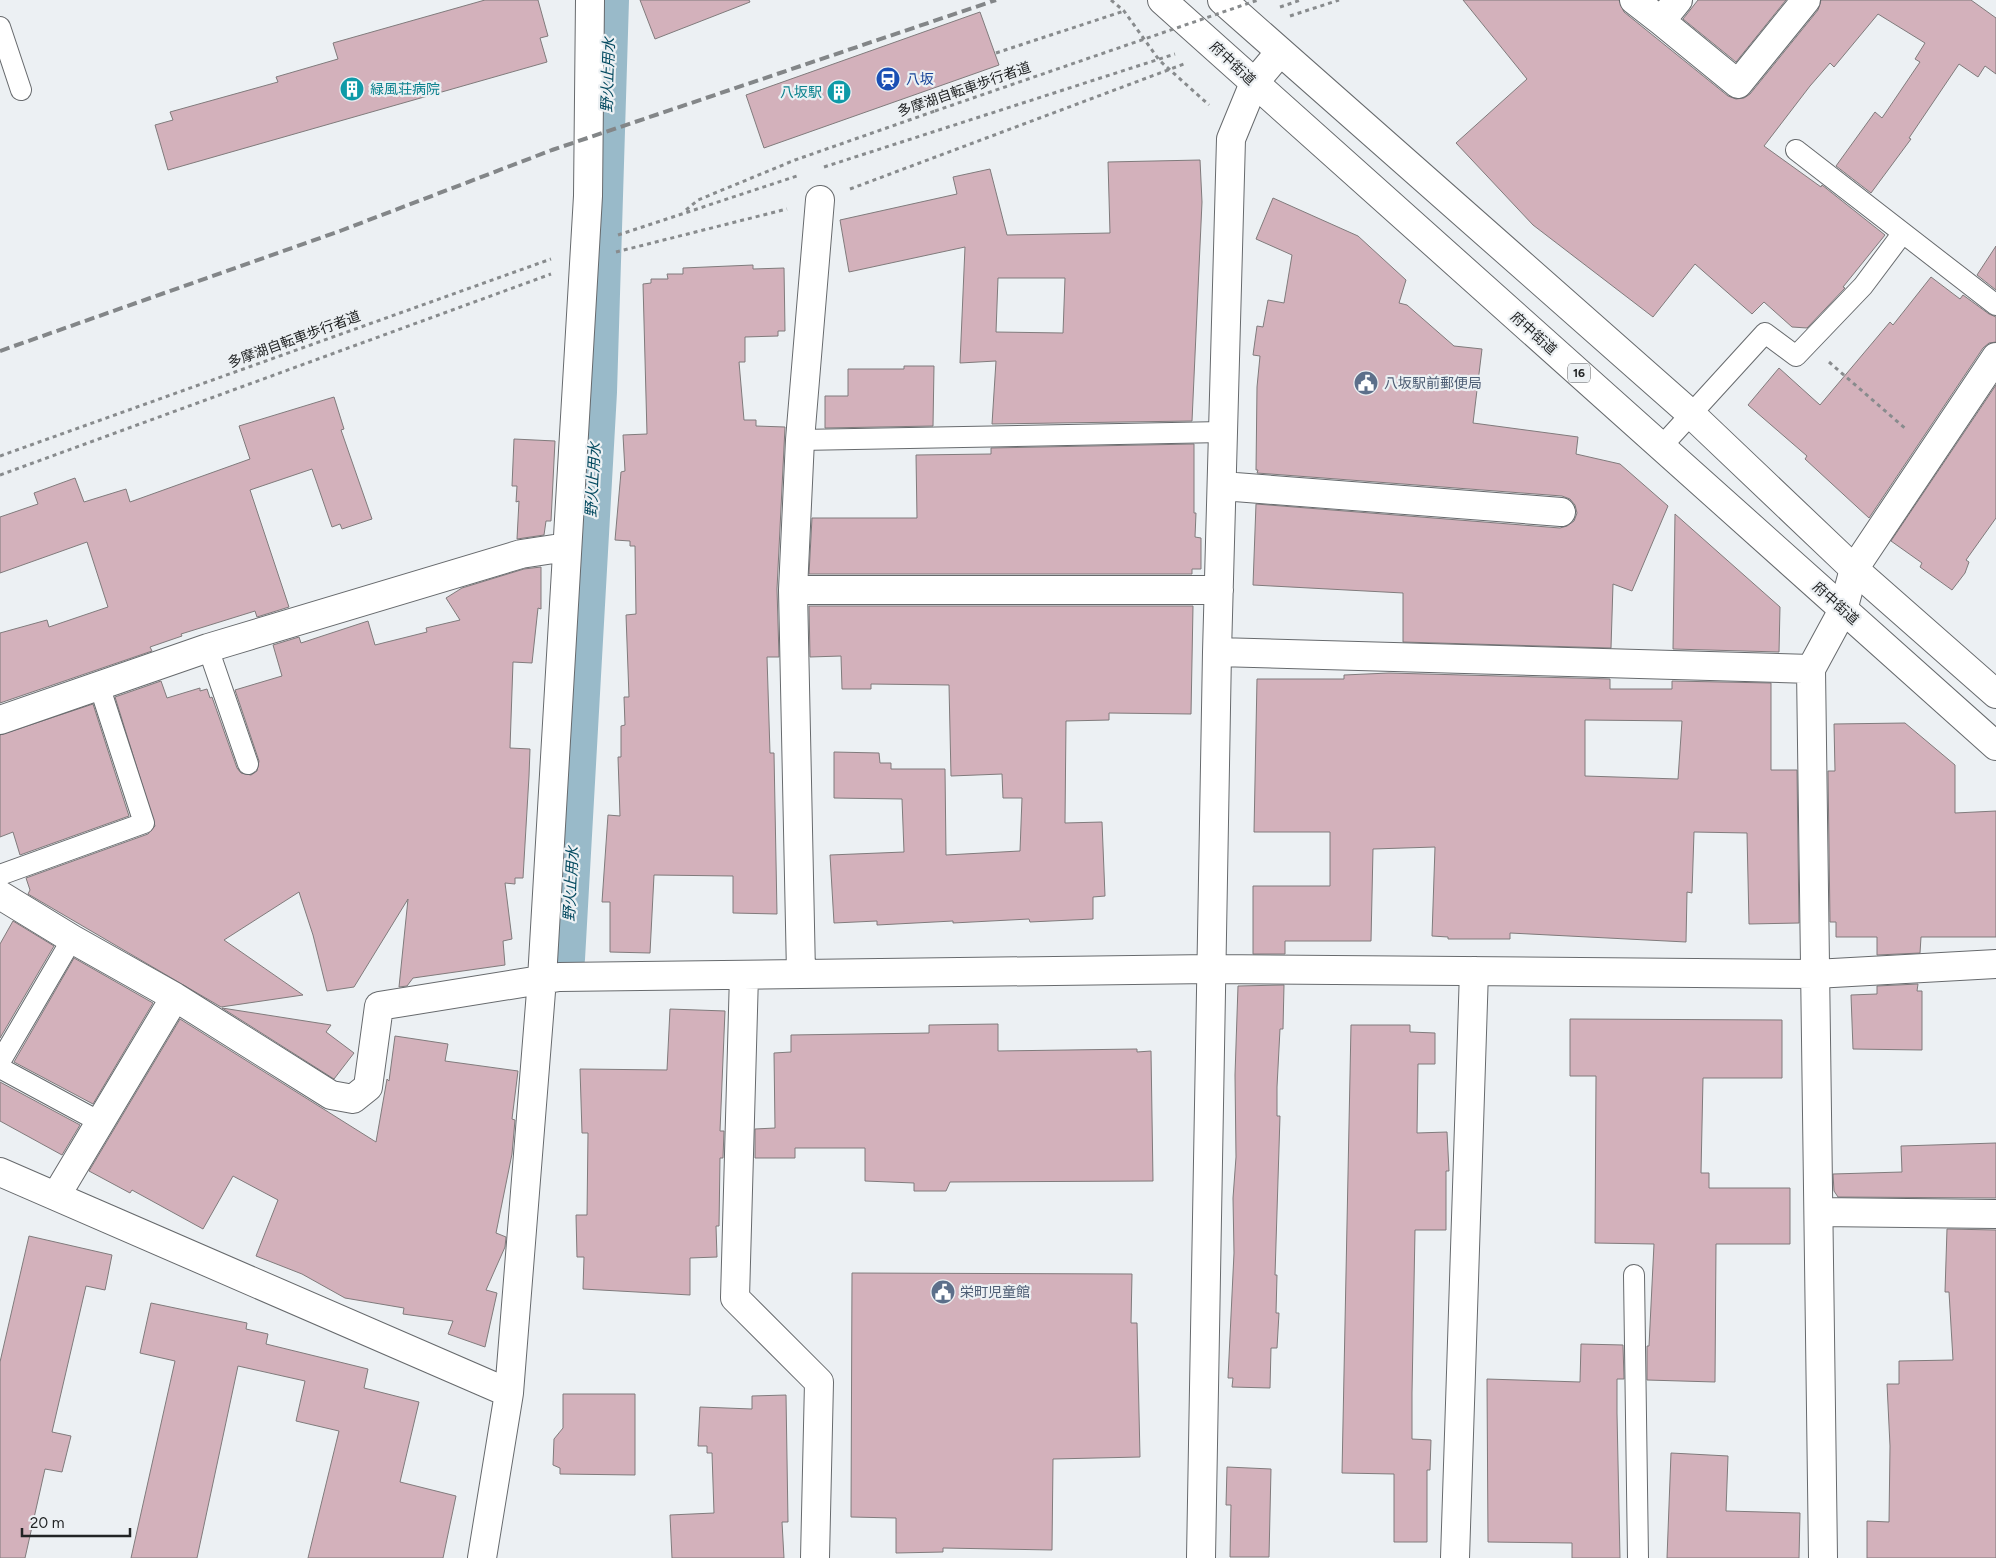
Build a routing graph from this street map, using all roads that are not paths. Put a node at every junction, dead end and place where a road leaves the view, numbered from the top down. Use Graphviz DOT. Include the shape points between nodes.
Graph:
graph roads {
  1 [pos="590,0"];
  2 [pos="1162,0"];
  3 [pos="1222,0"];
  4 [pos="1634,0"];
  5 [pos="1678,0"];
  6 [pos="1806,0"];
  7 [pos="1661,21"];
  8 [pos="0,26"];
  9 [pos="1280,52"];
  10 [pos="1254,83"];
  11 [pos="21,90"];
  12 [pos="1796,150"];
  13 [pos="820,200"];
  14 [pos="1902,234"];
  15 [pos="1996,305"];
  16 [pos="1996,357"];
  17 [pos="1690,414"];
  18 [pos="1223,432"];
  19 [pos="800,440"];
  20 [pos="1661,446"];
  21 [pos="1222,486"];
  22 [pos="1561,512"];
  23 [pos="568,547"];
  24 [pos="1854,569"];
  25 [pos="793,590"];
  26 [pos="1219,590"];
  27 [pos="1843,610"];
  28 [pos="208,648"];
  29 [pos="1217,652"];
  30 [pos="1811,669"];
  31 [pos="99,686"];
  32 [pos="1996,694"];
  33 [pos="0,720"];
  34 [pos="1996,746"];
  35 [pos="248,764"];
  36 [pos="0,875"];
  37 [pos="0,895"];
  38 [pos="72,939"];
  39 [pos="1996,964"];
  40 [pos="1212,969"];
  41 [pos="1474,971"];
  42 [pos="801,973"];
  43 [pos="1815,974"];
  44 [pos="744,975"];
  45 [pos="542,978"];
  46 [pos="175,997"];
  47 [pos="0,1062"];
  48 [pos="0,1068"];
  49 [pos="100,1122"];
  50 [pos="0,1172"];
  51 [pos="56,1196"];
  52 [pos="1819,1212"];
  53 [pos="1996,1214"];
  54 [pos="1634,1275"];
  55 [pos="508,1393"];
  56 [pos="482,1558"];
  57 [pos="815,1558"];
  58 [pos="1201,1558"];
  59 [pos="1455,1558"];
  60 [pos="1638,1558"];
  61 [pos="1823,1558"];
  1 -- 23 [label="street" via="585,254"];
  2 -- 10 [label="street, 府中街道 / 16"];
  3 -- 9 [label="street"];
  4 -- 7 [label="street"];
  5 -- 7 [label="street"];
  6 -- 7 [label="street" via="1738,84"];
  8 -- 11 [label="lane"];
  9 -- 10 [label="street"];
  9 -- 17 [label="street"];
  10 -- 18 [label="street" via="1232,139"];
  10 -- 20 [label="street, 府中街道 / 16"];
  12 -- 14 [label="lane"];
  13 -- 19 [label="street"];
  14 -- 15 [label="lane"];
  14 -- 17 [label="lane" via="1863,286 1796,356 1765,333"];
  16 -- 24 [label="street"];
  17 -- 20 [label="lane"];
  17 -- 24 [label="street"];
  18 -- 19 [label="lane"];
  18 -- 21 [label="street"];
  19 -- 25 [label="street"];
  20 -- 27 [label="street, 府中街道 / 16"];
  21 -- 22 [label="street"];
  21 -- 26 [label="street"];
  23 -- 28 [label="street" via="521,554"];
  23 -- 45 [label="street"];
  24 -- 27 [label="street"];
  24 -- 32 [label="street"];
  25 -- 26 [label="street"];
  25 -- 42 [label="street"];
  26 -- 29 [label="street"];
  27 -- 30 [label="street"];
  27 -- 34 [label="street, 府中街道 / 16"];
  28 -- 31 [label="street"];
  28 -- 35 [label="lane"];
  29 -- 30 [label="street"];
  29 -- 40 [label="street"];
  30 -- 43 [label="street"];
  31 -- 33 [label="street"];
  31 -- 36 [label="lane" via="144,823"];
  37 -- 38 [label="street"];
  38 -- 46 [label="street"];
  38 -- 47 [label="lane"];
  39 -- 43 [label="street"];
  40 -- 41 [label="street"];
  40 -- 42 [label="street"];
  40 -- 58 [label="street"];
  41 -- 43 [label="street"];
  41 -- 59 [label="street"];
  42 -- 44 [label="street"];
  43 -- 52 [label="street"];
  44 -- 45 [label="street"];
  44 -- 57 [label="street" via="735,1298 819,1382"];
  45 -- 46 [label="street" via="379,1006 368,1087 353,1099 331,1095"];
  45 -- 55 [label="street"];
  46 -- 49 [label="street"];
  48 -- 49 [label="lane"];
  49 -- 51 [label="street"];
  50 -- 51 [label="street"];
  51 -- 55 [label="street"];
  52 -- 53 [label="street"];
  52 -- 61 [label="street"];
  54 -- 60 [label="lane"];
  55 -- 56 [label="street"];
}
